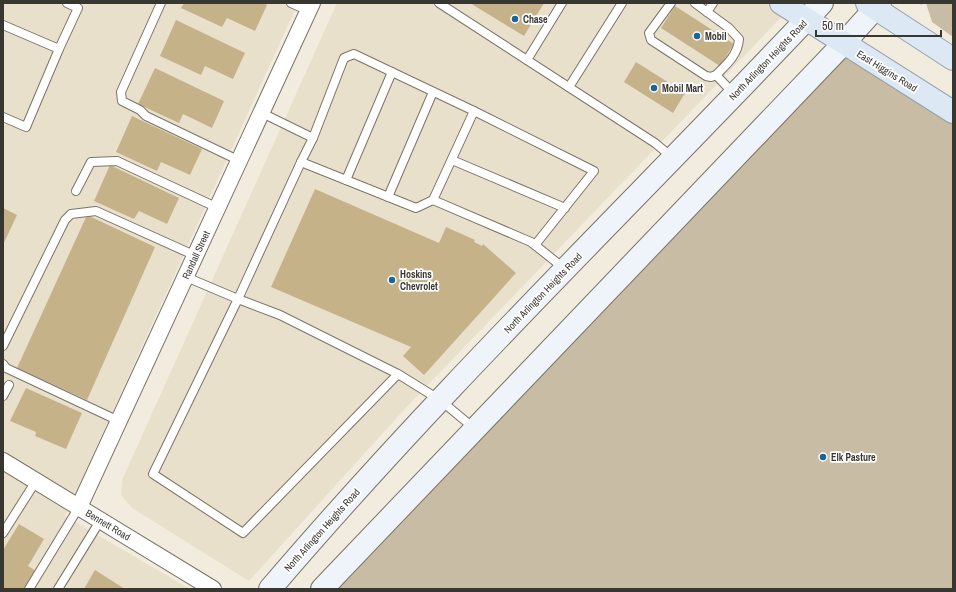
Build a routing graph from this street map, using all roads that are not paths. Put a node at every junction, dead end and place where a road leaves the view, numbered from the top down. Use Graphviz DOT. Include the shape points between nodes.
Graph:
graph roads {
  1 [pos="66,3"];
  2 [pos="161,3"];
  3 [pos="291,3"];
  4 [pos="439,3"];
  5 [pos="562,3"];
  6 [pos="622,3"];
  7 [pos="671,3"];
  8 [pos="695,3"];
  9 [pos="713,3"];
  10 [pos="781,3"];
  11 [pos="822,3"];
  12 [pos="874,5"];
  13 [pos="310,7"];
  14 [pos="707,12"];
  15 [pos="806,20"];
  16 [pos="3,25"];
  17 [pos="844,43"];
  18 [pos="60,49"];
  19 [pos="953,59"];
  20 [pos="527,60"];
  21 [pos="392,72"];
  22 [pos="716,75"];
  23 [pos="569,87"];
  24 [pos="433,92"];
  25 [pos="734,94"];
  26 [pos="474,112"];
  27 [pos="953,112"];
  28 [pos="262,113"];
  29 [pos="3,117"];
  30 [pos="313,138"];
  31 [pos="673,158"];
  32 [pos="452,160"];
  33 [pos="240,161"];
  34 [pos="301,162"];
  35 [pos="346,180"];
  36 [pos="76,191"];
  37 [pos="388,197"];
  38 [pos="433,200"];
  39 [pos="218,208"];
  40 [pos="565,208"];
  41 [pos="535,245"];
  42 [pos="196,256"];
  43 [pos="566,270"];
  44 [pos="186,277"];
  45 [pos="238,299"];
  46 [pos="3,346"];
  47 [pos="3,364"];
  48 [pos="398,374"];
  49 [pos="9,386"];
  50 [pos="3,396"];
  51 [pos="440,400"];
  52 [pos="119,421"];
  53 [pos="475,429"];
  54 [pos="3,461"];
  55 [pos="36,481"];
  56 [pos="79,507"];
  57 [pos="100,520"];
  58 [pos="3,533"];
  59 [pos="29,589"];
  60 [pos="58,589"];
  61 [pos="213,589"];
  62 [pos="270,589"];
  63 [pos="322,589"];
  1 -- 18 [label="lane" via="78,8"];
  2 -- 33 [label="lane" via="122,92 122,101 146,116"];
  3 -- 13 [label="lane"];
  4 -- 20 [label="lane"];
  5 -- 20 [label="lane"];
  6 -- 23 [label="lane"];
  7 -- 22 [label="lane" via="650,34 651,40 706,76"];
  8 -- 14 [label="lane"];
  9 -- 14 [label="lane"];
  10 -- 15 [label="main road, East Higgins Road"];
  11 -- 15 [label="main road, North Arlington Heights Road"];
  12 -- 17 [label="main road"];
  12 -- 19 [label="main road"];
  13 -- 28 [label="street, Randall Street"];
  14 -- 22 [label="lane" via="739,39 739,47 732,58"];
  15 -- 17 [label="main road, East Higgins Road"];
  15 -- 25 [label="main road, North Arlington Heights Road"];
  16 -- 18 [label="lane"];
  17 -- 27 [label="main road, East Higgins Road"];
  17 -- 53 [label="main road"];
  18 -- 29 [label="lane" via="26,127"];
  20 -- 23 [label="lane"];
  21 -- 24 [label="lane"];
  21 -- 30 [label="lane" via="354,54 344,58"];
  21 -- 35 [label="lane"];
  22 -- 25 [label="lane"];
  23 -- 31 [label="lane" via="655,143"];
  24 -- 26 [label="lane"];
  24 -- 37 [label="lane"];
  25 -- 31 [label="main road, North Arlington Heights Road"];
  26 -- 32 [label="lane"];
  26 -- 40 [label="lane" via="594,171"];
  28 -- 30 [label="lane"];
  28 -- 33 [label="street, Randall Street"];
  30 -- 34 [label="lane"];
  31 -- 43 [label="main road, North Arlington Heights Road"];
  32 -- 38 [label="lane"];
  32 -- 40 [label="lane"];
  33 -- 39 [label="street, Randall Street"];
  34 -- 35 [label="lane"];
  34 -- 45 [label="lane"];
  35 -- 37 [label="lane"];
  36 -- 39 [label="lane" via="91,162 117,161"];
  37 -- 38 [label="lane" via="416,208"];
  38 -- 41 [label="lane"];
  39 -- 42 [label="street, Randall Street"];
  40 -- 41 [label="lane"];
  41 -- 43 [label="lane"];
  42 -- 44 [label="street, Randall Street"];
  42 -- 46 [label="lane" via="96,210 72,214 65,220"];
  43 -- 51 [label="main road, North Arlington Heights Road"];
  44 -- 45 [label="lane"];
  44 -- 52 [label="street, Randall Street"];
  45 -- 48 [label="lane" via="280,315"];
  45 -- 48 [label="lane" via="153,474 243,533"];
  47 -- 52 [label="lane" via="6,368"];
  48 -- 51 [label="lane"];
  49 -- 50 [label="lane"];
  51 -- 53 [label="lane"];
  51 -- 62 [label="main road, North Arlington Heights Road"];
  52 -- 56 [label="street, Randall Street"];
  53 -- 63 [label="main road"];
  54 -- 55 [label="street, Bennett Road"];
  55 -- 56 [label="street, Bennett Road"];
  55 -- 58 [label="lane"];
  56 -- 57 [label="street, Bennett Road"];
  56 -- 59 [label="lane"];
  57 -- 60 [label="lane"];
  57 -- 61 [label="street, Bennett Road"];
}
